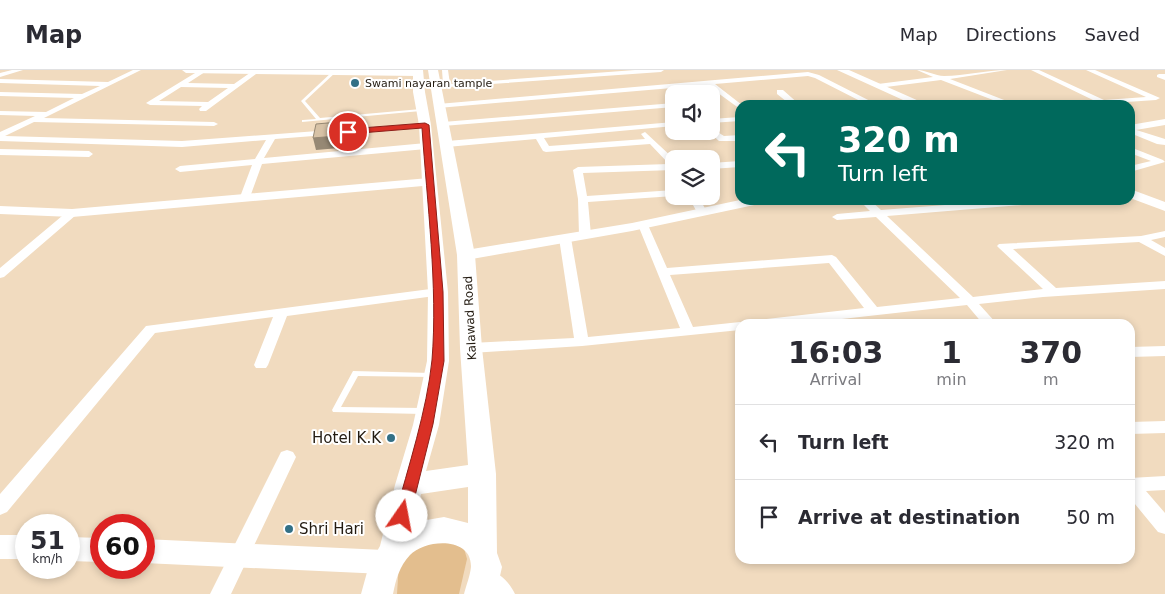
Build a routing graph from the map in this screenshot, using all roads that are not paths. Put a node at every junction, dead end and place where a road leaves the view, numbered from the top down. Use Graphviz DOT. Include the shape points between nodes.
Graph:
graph roads {
  1 [pos="20,70"];
  2 [pos="138,70"];
  3 [pos="186,70"];
  4 [pos="205,70"];
  5 [pos="522,70"];
  6 [pos="661,70"];
  7 [pos="841,70"];
  8 [pos="920,70"];
  9 [pos="953,70"];
  10 [pos="1004,70"];
  11 [pos="1034,70"];
  12 [pos="1088,70"];
  13 [pos="251,71"];
  14 [pos="644,71"];
  15 [pos="334,72"];
  16 [pos="605,72"];
  17 [pos="0,75"];
  18 [pos="967,75"];
  19 [pos="942,78"];
  20 [pos="554,79"];
  21 [pos="755,79"];
  22 [pos="0,81"];
  23 [pos="25,81"];
  24 [pos="528,81"];
  25 [pos="708,83"];
  26 [pos="110,84"];
  27 [pos="178,85"];
  28 [pos="696,85"];
  29 [pos="236,86"];
  30 [pos="878,86"];
  31 [pos="769,88"];
  32 [pos="665,90"];
  33 [pos="432,92"];
  34 [pos="780,92"];
  35 [pos="0,94"];
  36 [pos="84,96"];
  37 [pos="790,100"];
  38 [pos="864,100"];
  39 [pos="911,100"];
  40 [pos="1000,100"];
  41 [pos="1099,100"];
  42 [pos="1119,100"];
  43 [pos="735,103"];
  44 [pos="210,104"];
  45 [pos="665,106"];
  46 [pos="200,111"];
  47 [pos="0,113"];
  48 [pos="581,113"];
  49 [pos="47,114"];
  50 [pos="319,119"];
  51 [pos="735,119"];
  52 [pos="33,120"];
  53 [pos="720,120"];
  54 [pos="303,121"];
  55 [pos="1165,122"];
  56 [pos="214,124"];
  57 [pos="665,125"];
  58 [pos="639,127"];
  59 [pos="1135,128"];
  60 [pos="1135,131"];
  61 [pos="0,136"];
  62 [pos="539,136"];
  63 [pos="720,137"];
  64 [pos="271,138"];
  65 [pos="735,138"];
  66 [pos="602,139"];
  67 [pos="650,141"];
  68 [pos="1163,143"];
  69 [pos="437,145"];
  70 [pos="0,152"];
  71 [pos="1135,152"];
  72 [pos="90,154"];
  73 [pos="665,157"];
  74 [pos="258,162"];
  75 [pos="1163,162"];
  76 [pos="735,164"];
  77 [pos="720,165"];
  78 [pos="665,166"];
  79 [pos="1135,168"];
  80 [pos="180,169"];
  81 [pos="429,182"];
  82 [pos="665,193"];
  83 [pos="1135,195"];
  84 [pos="245,197"];
  85 [pos="583,199"];
  86 [pos="698,205"];
  87 [pos="735,205"];
  88 [pos="869,205"];
  89 [pos="962,205"];
  90 [pos="1165,207"];
  91 [pos="0,210"];
  92 [pos="702,212"];
  93 [pos="72,213"];
  94 [pos="879,214"];
  95 [pos="837,217"];
  96 [pos="643,225"];
  97 [pos="1165,234"];
  98 [pos="585,235"];
  99 [pos="565,238"];
  100 [pos="1140,239"];
  101 [pos="1165,253"];
  102 [pos="466,255"];
  103 [pos="663,272"];
  104 [pos="0,274"];
  105 [pos="1165,285"];
  106 [pos="438,292"];
  107 [pos="1054,292"];
  108 [pos="970,301"];
  109 [pos="874,311"];
  110 [pos="280,313"];
  111 [pos="802,319"];
  112 [pos="986,319"];
  113 [pos="735,326"];
  114 [pos="688,331"];
  115 [pos="582,342"];
  116 [pos="471,348"];
  117 [pos="1165,351"];
  118 [pos="1135,352"];
  119 [pos="261,365"];
  120 [pos="435,375"];
  121 [pos="429,411"];
  122 [pos="1165,427"];
  123 [pos="1135,428"];
  124 [pos="287,457"];
  125 [pos="482,474"];
  126 [pos="1165,483"];
  127 [pos="409,485"];
  128 [pos="1135,485"];
  129 [pos="1135,491"];
  130 [pos="0,507"];
  131 [pos="1165,526"];
  132 [pos="0,547"];
  133 [pos="15,547"];
  134 [pos="155,551"];
  135 [pos="483,551"];
  136 [pos="239,554"];
  137 [pos="390,555"];
  138 [pos="489,590"];
  139 [pos="220,594"];
  140 [pos="377,594"];
  1 -- 17 [label="street"];
  2 -- 26 [label="street"];
  3 -- 4 [label="street"];
  4 -- 13 [label="street"];
  4 -- 27 [label="street"];
  5 -- 24 [label="street"];
  6 -- 14 [label="street"];
  7 -- 30 [label="street"];
  8 -- 19 [label="street"];
  9 -- 18 [label="street"];
  10 -- 18 [label="street"];
  11 -- 41 [label="street"];
  12 -- 42 [label="street" via="1156,98"];
  13 -- 15 [label="street"];
  13 -- 29 [label="street"];
  14 -- 16 [label="street"];
  14 -- 32 [label="street"];
  15 -- 33 [label="street"];
  15 -- 50 [label="lane" via="303,101"];
  16 -- 20 [label="street"];
  18 -- 19 [label="street"];
  19 -- 30 [label="street"];
  19 -- 40 [label="street"];
  20 -- 24 [label="street"];
  20 -- 48 [label="street"];
  21 -- 25 [label="street"];
  21 -- 31 [label="street"];
  21 -- 38 [label="street" via="812,74"];
  22 -- 23 [label="street"];
  23 -- 26 [label="street"];
  23 -- 35 [label="street"];
  24 -- 33 [label="street"];
  25 -- 28 [label="street"];
  25 -- 43 [label="street"];
  26 -- 36 [label="street"];
  27 -- 29 [label="street"];
  27 -- 44 [label="street" via="150,102"];
  29 -- 44 [label="street"];
  30 -- 39 [label="street"];
  32 -- 48 [label="street"];
  33 -- 48 [label="street"];
  33 -- 48 [label="street"];
  33 -- 50 [label="lane"];
  33 -- 64 [label="street"];
  33 -- 69 [label="main road, Kalawad Road"];
  34 -- 37 [label="street"];
  35 -- 36 [label="street"];
  36 -- 49 [label="street"];
  44 -- 46 [label="street"];
  45 -- 48 [label="street"];
  47 -- 49 [label="street"];
  48 -- 58 [label="street"];
  48 -- 62 [label="street"];
  48 -- 66 [label="street"];
  49 -- 52 [label="street"];
  50 -- 54 [label="lane"];
  51 -- 53 [label="street"];
  52 -- 56 [label="street"];
  52 -- 61 [label="street"];
  55 -- 59 [label="street"];
  57 -- 58 [label="street"];
  58 -- 67 [label="street"];
  60 -- 68 [label="street"];
  61 -- 64 [label="street" via="182,144"];
  62 -- 67 [label="street" via="546,149"];
  62 -- 69 [label="street"];
  63 -- 65 [label="street"];
  64 -- 74 [label="street"];
  67 -- 73 [label="street"];
  69 -- 74 [label="street"];
  69 -- 81 [label="main road, Kalawad Road"];
  69 -- 102 [label="main road, Kalawad Road"];
  70 -- 72 [label="street"];
  71 -- 75 [label="street"];
  74 -- 80 [label="street"];
  74 -- 84 [label="street"];
  75 -- 79 [label="street"];
  76 -- 77 [label="street"];
  78 -- 85 [label="street" via="577,166"];
  81 -- 84 [label="street"];
  81 -- 106 [label="main road, Kalawad Road"];
  82 -- 85 [label="street"];
  83 -- 90 [label="street"];
  84 -- 93 [label="street"];
  85 -- 98 [label="street"];
  86 -- 92 [label="street"];
  87 -- 92 [label="street"];
  88 -- 94 [label="street"];
  89 -- 94 [label="street"];
  91 -- 93 [label="street"];
  92 -- 96 [label="street"];
  93 -- 104 [label="street"];
  94 -- 95 [label="street"];
  94 -- 108 [label="street"];
  96 -- 98 [label="street"];
  96 -- 103 [label="street"];
  97 -- 100 [label="street"];
  98 -- 99 [label="street"];
  99 -- 102 [label="street"];
  99 -- 115 [label="street"];
  100 -- 101 [label="street"];
  100 -- 107 [label="street" via="1003,246"];
  102 -- 116 [label="main road, Kalawad Road"];
  103 -- 109 [label="street" via="832,259"];
  103 -- 114 [label="street"];
  105 -- 107 [label="street"];
  106 -- 110 [label="street"];
  106 -- 120 [label="main road, Kalawad Road"];
  107 -- 108 [label="street"];
  108 -- 109 [label="street"];
  108 -- 112 [label="street"];
  109 -- 111 [label="street"];
  110 -- 119 [label="street"];
  110 -- 130 [label="street" via="151,329"];
  113 -- 114 [label="street"];
  114 -- 115 [label="street"];
  115 -- 116 [label="street"];
  116 -- 125 [label="main road, Kalawad Road"];
  117 -- 118 [label="street"];
  120 -- 121 [label="main road, Kalawad Road"];
  120 -- 121 [label="lane" via="356,373 336,410"];
  121 -- 127 [label="main road, Kalawad Road"];
  122 -- 123 [label="street"];
  124 -- 136 [label="street"];
  125 -- 127 [label="main road"];
  125 -- 135 [label="main road, Kalawad Road"];
  126 -- 128 [label="street"];
  127 -- 137 [label="main road, Kalawad Road"];
  129 -- 131 [label="street"];
  132 -- 133 [label="street"];
  134 -- 136 [label="street"];
  135 -- 137 [label="main road" via="473,539 444,529 410,537"];
  135 -- 138 [label="main road, Kalawad Road" via="488,565"];
  136 -- 137 [label="street"];
  136 -- 139 [label="street"];
  137 -- 140 [label="main road, Kalawad Road" via="378,578"];
}
